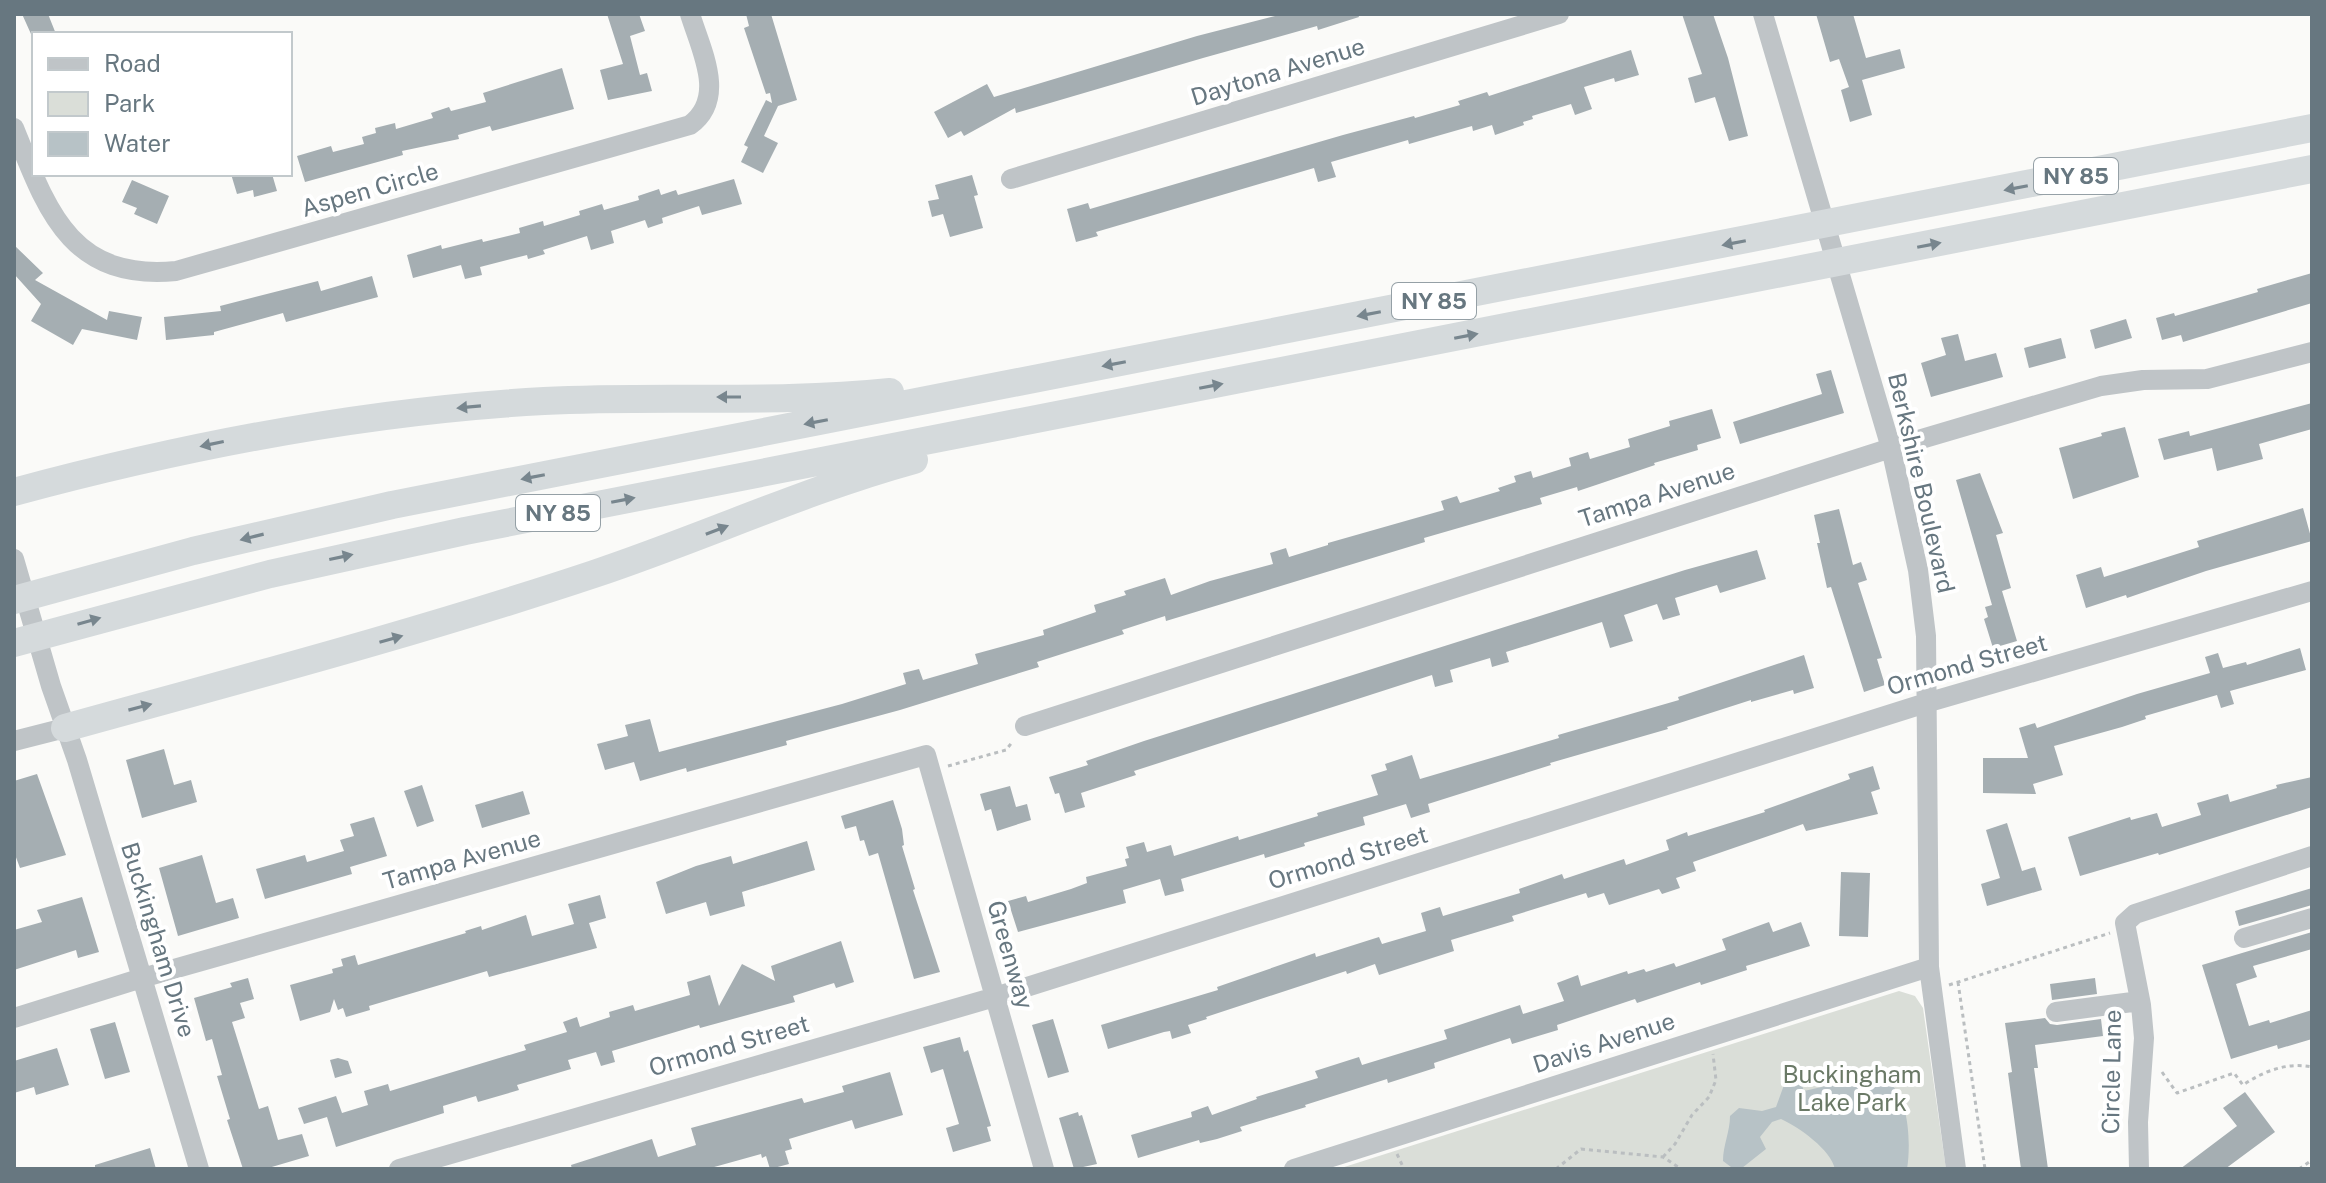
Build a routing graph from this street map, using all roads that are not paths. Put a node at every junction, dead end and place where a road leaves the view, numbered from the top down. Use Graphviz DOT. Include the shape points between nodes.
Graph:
graph roads {
  1 [pos="690,14"];
  2 [pos="1559,14"];
  3 [pos="1763,14"];
  4 [pos="2312,114"];
  5 [pos="14,128"];
  6 [pos="2312,128"];
  7 [pos="2133,165"];
  8 [pos="2312,169"];
  9 [pos="32,171"];
  10 [pos="34,176"];
  11 [pos="1011,179"];
  12 [pos="2312,183"];
  13 [pos="2142,204"];
  14 [pos="2312,352"];
  15 [pos="1058,375"];
  16 [pos="1107,406"];
  17 [pos="1891,448"];
  18 [pos="14,492"];
  19 [pos="14,561"];
  20 [pos="2312,591"];
  21 [pos="14,600"];
  22 [pos="14,643"];
  23 [pos="1926,703"];
  24 [pos="1025,726"];
  25 [pos="65,728"];
  26 [pos="14,741"];
  27 [pos="928,763"];
  28 [pos="2312,856"];
  29 [pos="2312,918"];
  30 [pos="2244,938"];
  31 [pos="1929,967"];
  32 [pos="142,978"];
  33 [pos="995,997"];
  34 [pos="2140,1001"];
  35 [pos="2056,1012"];
  36 [pos="14,1018"];
  37 [pos="199,1169"];
  38 [pos="399,1169"];
  39 [pos="1044,1169"];
  40 [pos="1294,1169"];
  41 [pos="1956,1169"];
  42 [pos="2139,1169"];
  1 -- 10 [label="street, Aspen Circle" via="710,89 705,110 690,125 176,271 130,269 101,259 76,242 47,207"];
  2 -- 11 [label="street, Daytona Avenue"];
  3 -- 17 [label="street, Berkshire Boulevard"];
  4 -- 7 [label="highway"];
  5 -- 9 [label="street, Aspen Circle"];
  6 -- 7 [label="highway, NY 85"];
  7 -- 15 [label="highway, NY 85, one-way"];
  8 -- 13 [label="highway, NY 85"];
  12 -- 13 [label="highway"];
  16 -- 13 [label="highway, NY 85, one-way"];
  14 -- 17 [label="street, Tampa Avenue" via="2207,379 2114,383"];
  15 -- 18 [label="highway, one-way" via="863,394 604,399 414,411 220,442"];
  15 -- 21 [label="highway, NY 85, one-way" via="392,505"];
  22 -- 16 [label="highway, NY 85, one-way" via="335,559"];
  25 -- 16 [label="highway, one-way" via="442,623 629,563 858,477"];
  17 -- 23 [label="street, Berkshire Boulevard" via="1923,603"];
  17 -- 24 [label="street, Tampa Avenue"];
  19 -- 25 [label="street, Buckingham Drive"];
  20 -- 23 [label="street, Ormond Street"];
  23 -- 31 [label="street, Berkshire Boulevard"];
  23 -- 33 [label="street, Ormond Street"];
  25 -- 26 [label="street"];
  25 -- 32 [label="street, Buckingham Drive"];
  27 -- 32 [label="street, Tampa Avenue"];
  27 -- 33 [label="street, Greenway"];
  28 -- 34 [label="street, Circle Lane" via="2126,920"];
  29 -- 30 [label="street"];
  31 -- 40 [label="street, Davis Avenue"];
  31 -- 41 [label="street, Berkshire Boulevard"];
  32 -- 36 [label="street, Tampa Avenue"];
  32 -- 37 [label="street, Buckingham Drive"];
  33 -- 38 [label="street, Ormond Street"];
  33 -- 39 [label="street, Greenway"];
  34 -- 35 [label="street"];
  34 -- 42 [label="street, Circle Lane" via="2144,1038"];
}
